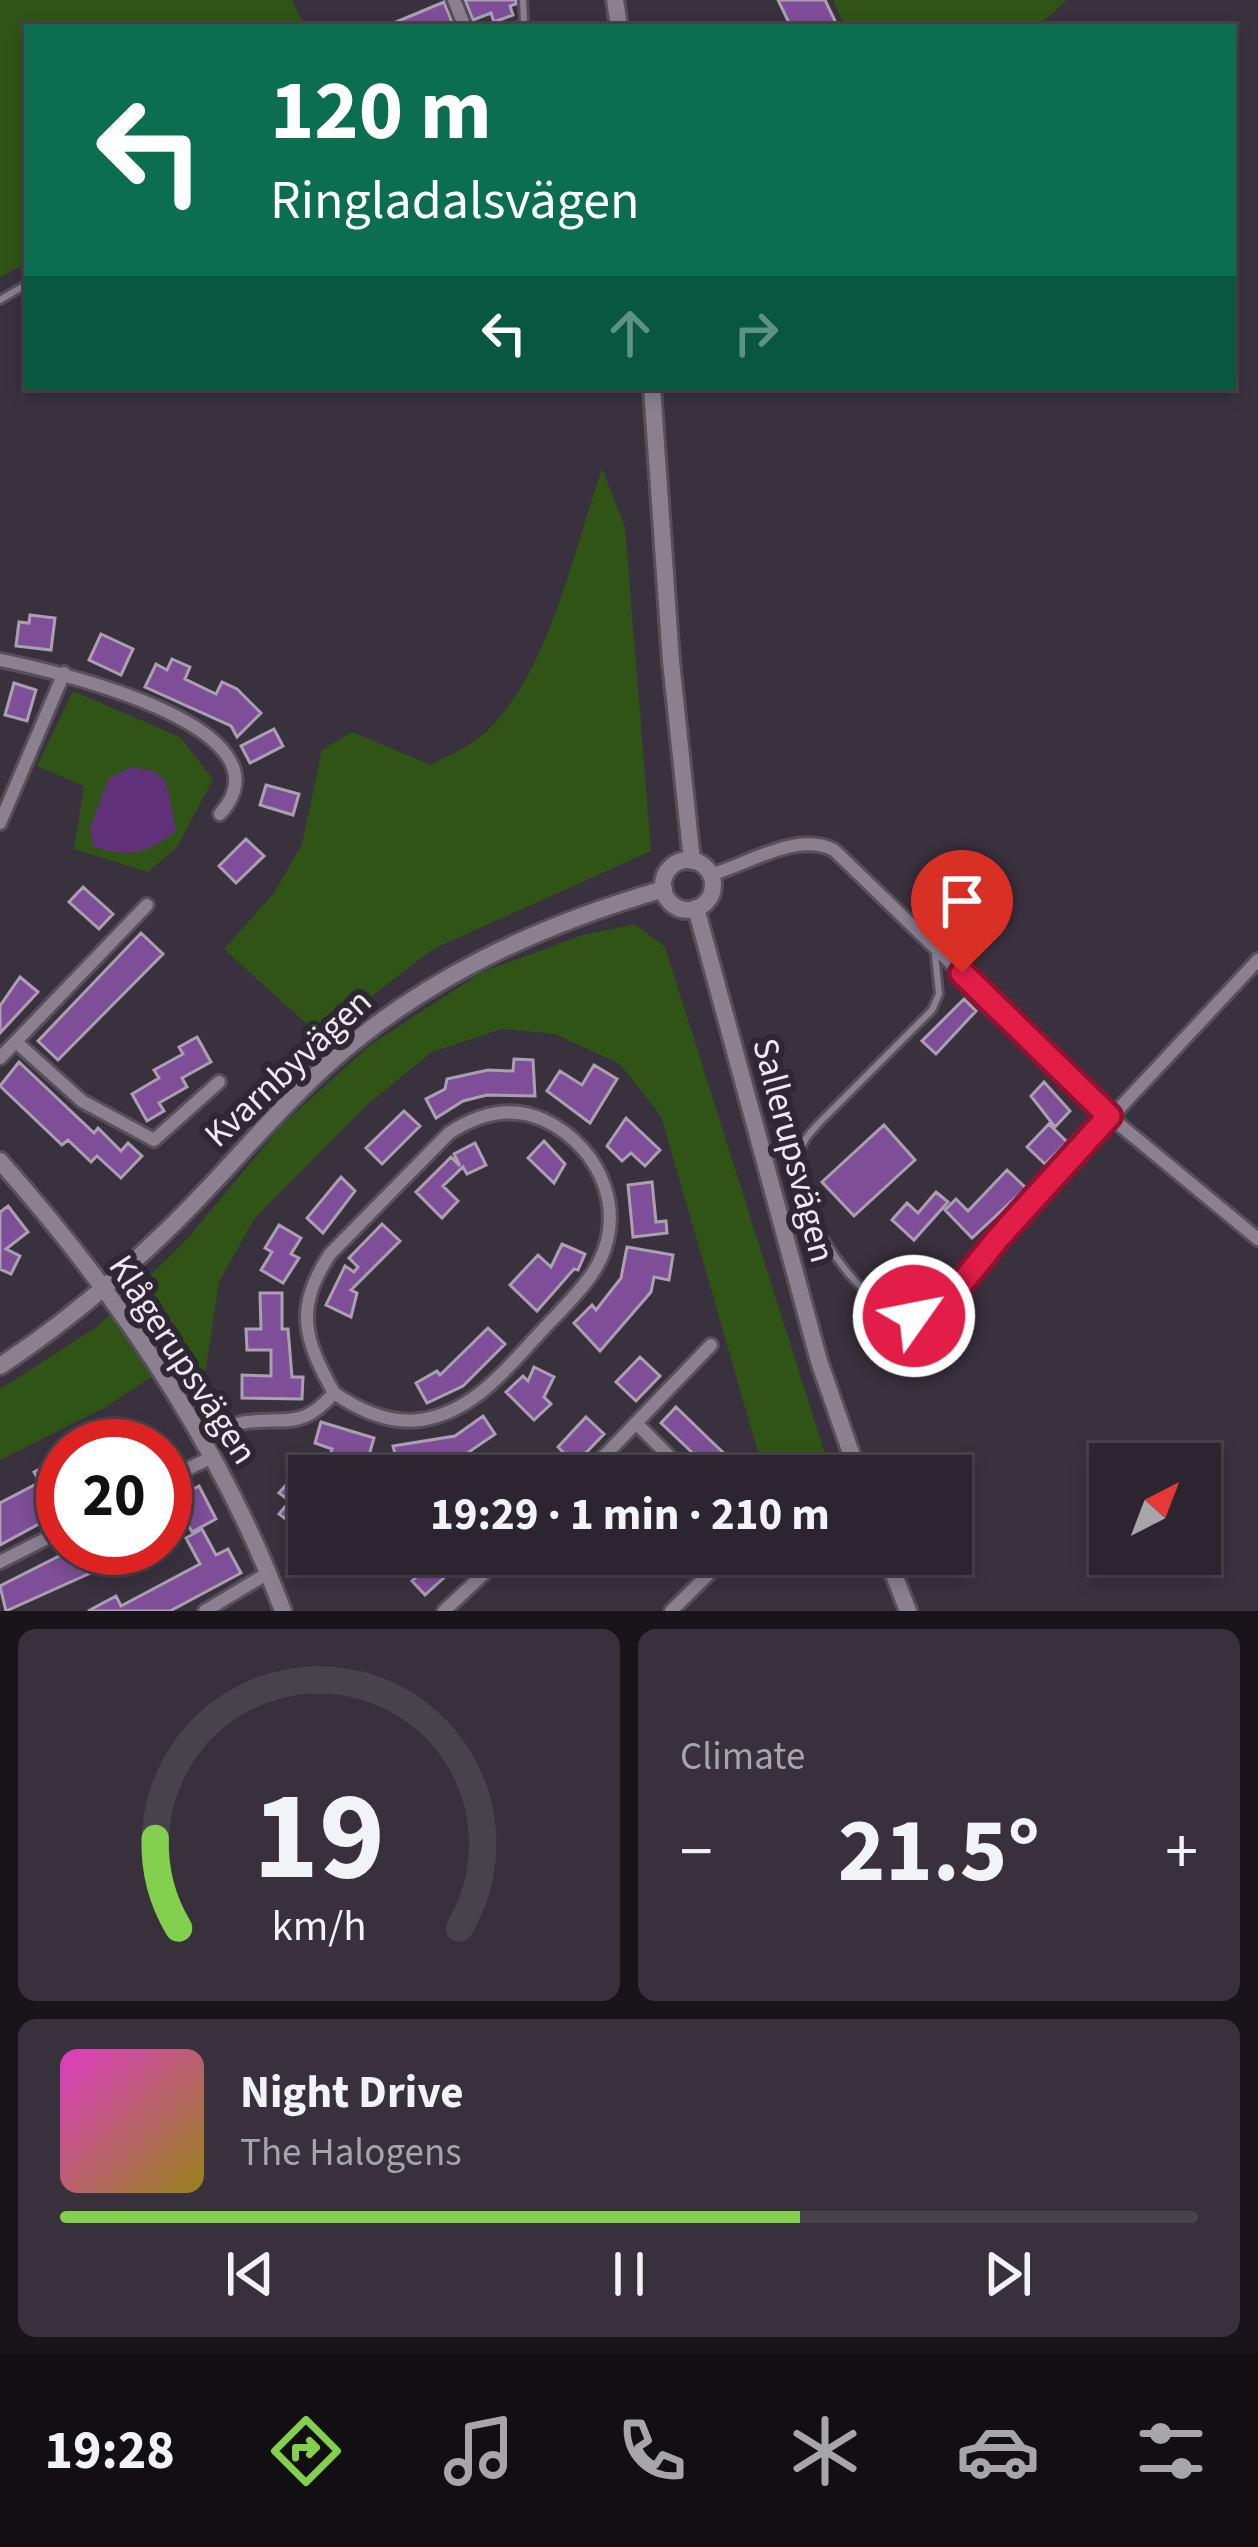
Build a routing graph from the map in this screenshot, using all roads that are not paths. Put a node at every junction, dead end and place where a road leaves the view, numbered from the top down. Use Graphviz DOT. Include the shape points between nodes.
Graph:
graph roads {
  1 [pos="652,390"];
  2 [pos="0,660"];
  3 [pos="64,673"];
  4 [pos="220,814"];
  5 [pos="0,823"];
  6 [pos="692,861"];
  7 [pos="710,875"];
  8 [pos="664,889"];
  9 [pos="147,905"];
  10 [pos="696,908"];
  11 [pos="932,945"];
  12 [pos="1258,960"];
  13 [pos="16,1042"];
  14 [pos="0,1058"];
  15 [pos="219,1082"];
  16 [pos="1109,1116"];
  17 [pos="0,1161"];
  18 [pos="1258,1239"];
  19 [pos="102,1289"];
  20 [pos="936,1315"];
  21 [pos="711,1345"];
  22 [pos="0,1366"];
  23 [pos="334,1394"];
  24 [pos="638,1425"];
  25 [pos="206,1450"];
  26 [pos="607,1455"];
  27 [pos="668,1455"];
  28 [pos="852,1455"];
  29 [pos="192,1460"];
  30 [pos="36,1544"];
  31 [pos="0,1562"];
  32 [pos="268,1573"];
  33 [pos="483,1575"];
  34 [pos="708,1575"];
  35 [pos="894,1575"];
  36 [pos="205,1611"];
  37 [pos="283,1611"];
  38 [pos="444,1611"];
  39 [pos="671,1611"];
  40 [pos="908,1611"];
  1 -- 6 [label="street"];
  2 -- 3 [label="street"];
  3 -- 4 [label="street" via="220,744 234,786"];
  3 -- 5 [label="street"];
  6 -- 7 [label="street"];
  6 -- 8 [label="street" via="668,869"];
  7 -- 10 [label="street" via="711,895"];
  7 -- 11 [label="street" via="816,841"];
  8 -- 10 [label="street" via="675,906"];
  8 -- 19 [label="street, Kvarnbyvägen" via="550,926 389,1015 295,1095"];
  9 -- 13 [label="street"];
  10 -- 28 [label="street, Sallerupsvägen"];
  11 -- 16 [label="street"];
  11 -- 20 [label="lane" via="939,971 932,1010 820,1121 799,1158 826,1243 851,1278 890,1308"];
  12 -- 16 [label="street"];
  13 -- 14 [label="street"];
  13 -- 15 [label="street" via="82,1101 154,1140"];
  16 -- 18 [label="street"];
  16 -- 20 [label="street"];
  17 -- 19 [label="street, Klågerupsvägen"];
  19 -- 22 [label="street, Kvarnbyvägen"];
  19 -- 25 [label="street, Klågerupsvägen"];
  21 -- 24 [label="street"];
  23 -- 23 [label="street" via="304,1324 330,1254 468,1120 534,1115 575,1139 605,1180 609,1228 592,1273 532,1341 482,1393 446,1414 397,1422"];
  23 -- 25 [label="street" via="295,1423 242,1422"];
  24 -- 26 [label="street"];
  24 -- 27 [label="street"];
  25 -- 29 [label="street"];
  25 -- 32 [label="street, Klågerupsvägen"];
  30 -- 31 [label="street"];
  32 -- 36 [label="street"];
  32 -- 37 [label="street, Klågerupsvägen"];
  33 -- 38 [label="street"];
  34 -- 39 [label="street"];
  35 -- 40 [label="street"];
}
